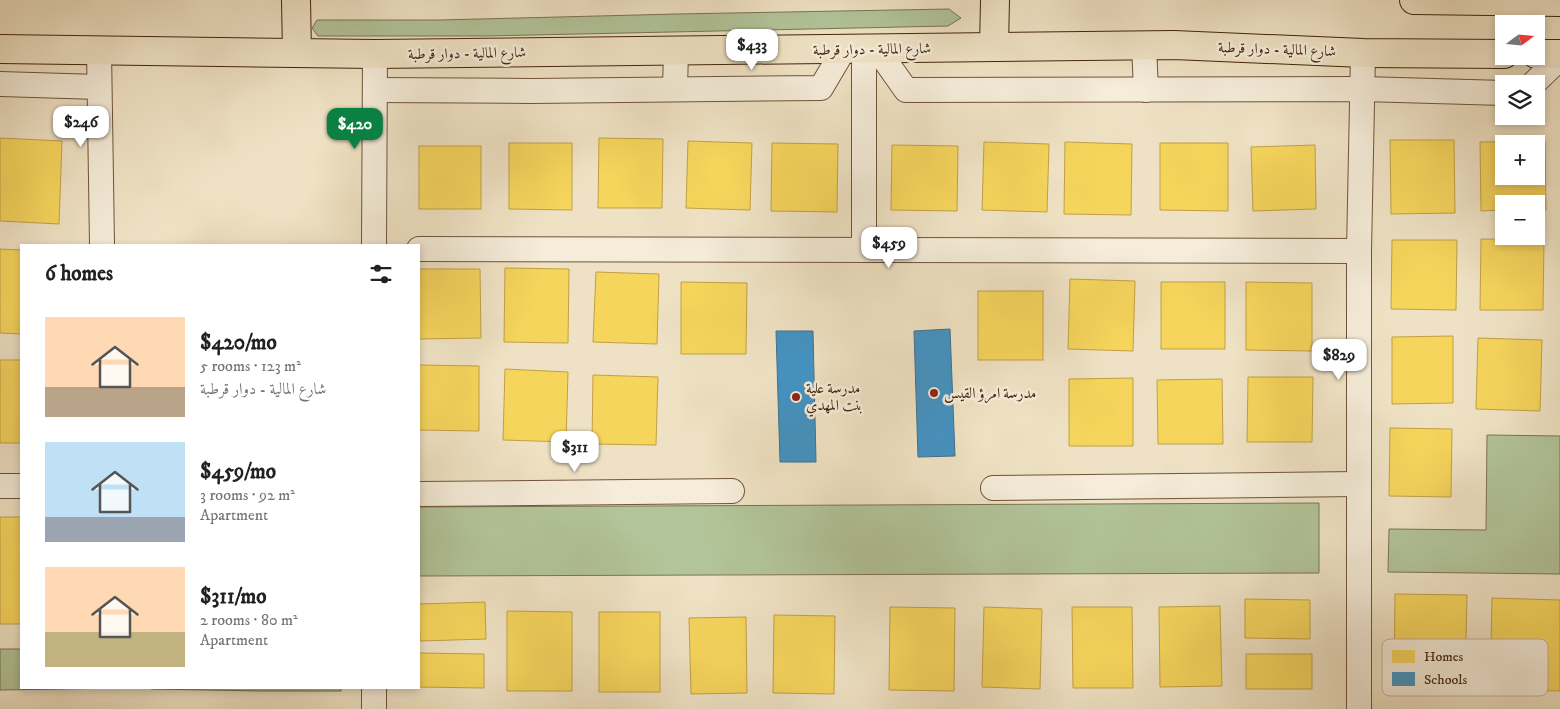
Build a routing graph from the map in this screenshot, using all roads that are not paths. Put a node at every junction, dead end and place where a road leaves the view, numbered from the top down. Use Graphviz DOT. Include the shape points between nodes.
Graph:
graph roads {
  1 [pos="296,0"];
  2 [pos="996,0"];
  3 [pos="1414,0"];
  4 [pos="1449,1"];
  5 [pos="1560,2"];
  6 [pos="1144,46"];
  7 [pos="994,47"];
  8 [pos="0,49"];
  9 [pos="861,49"];
  10 [pos="99,50"];
  11 [pos="676,51"];
  12 [pos="297,53"];
  13 [pos="1363,53"];
  14 [pos="375,54"];
  15 [pos="1495,54"];
  16 [pos="1545,55"];
  17 [pos="1560,56"];
  18 [pos="1542,75"];
  19 [pos="0,84"];
  20 [pos="99,87"];
  21 [pos="675,89"];
  22 [pos="1363,89"];
  23 [pos="375,90"];
  24 [pos="1146,90"];
  25 [pos="1495,93"];
  26 [pos="102,244"];
  27 [pos="374,244"];
  28 [pos="420,249"];
  29 [pos="864,250"];
  30 [pos="1359,251"];
  31 [pos="1359,484"];
  32 [pos="0,486"];
  33 [pos="20,486"];
  34 [pos="992,488"];
  35 [pos="732,491"];
  36 [pos="420,494"];
  37 [pos="374,689"];
  38 [pos="374,709"];
  39 [pos="1359,709"];
  1 -- 12 [label="main road"];
  2 -- 7 [label="main road"];
  3 -- 4 [label="main road"];
  4 -- 5 [label="main road"];
  6 -- 7 [label="main road, شارع المالية - دوار قرطبة"];
  6 -- 13 [label="main road, شارع المالية - دوار قرطبة"];
  6 -- 24 [label="street"];
  7 -- 9 [label="main road, شارع المالية - دوار قرطبة"];
  8 -- 10 [label="main road, شارع المالية - دوار قرطبة"];
  9 -- 11 [label="main road, شارع المالية - دوار قرطبة"];
  9 -- 21 [label="street" via="821,88"];
  9 -- 24 [label="street" via="906,90"];
  9 -- 29 [label="street"];
  10 -- 12 [label="main road, شارع المالية - دوار قرطبة"];
  10 -- 20 [label="street"];
  11 -- 14 [label="main road, شارع المالية - دوار قرطبة"];
  11 -- 21 [label="street"];
  12 -- 14 [label="main road, شارع المالية - دوار قرطبة"];
  13 -- 15 [label="main road, شارع المالية - دوار قرطبة"];
  13 -- 22 [label="street"];
  14 -- 23 [label="street"];
  16 -- 17 [label="main road"];
  17 -- 18 [label="street"];
  19 -- 20 [label="street"];
  20 -- 26 [label="street"];
  21 -- 23 [label="street"];
  22 -- 24 [label="street"];
  22 -- 25 [label="street"];
  22 -- 30 [label="street"];
  23 -- 27 [label="street"];
  28 -- 29 [label="street"];
  29 -- 30 [label="street"];
  30 -- 31 [label="street"];
  31 -- 34 [label="street"];
  31 -- 39 [label="street"];
  32 -- 33 [label="street"];
  35 -- 36 [label="street"];
  37 -- 38 [label="street"];
}
